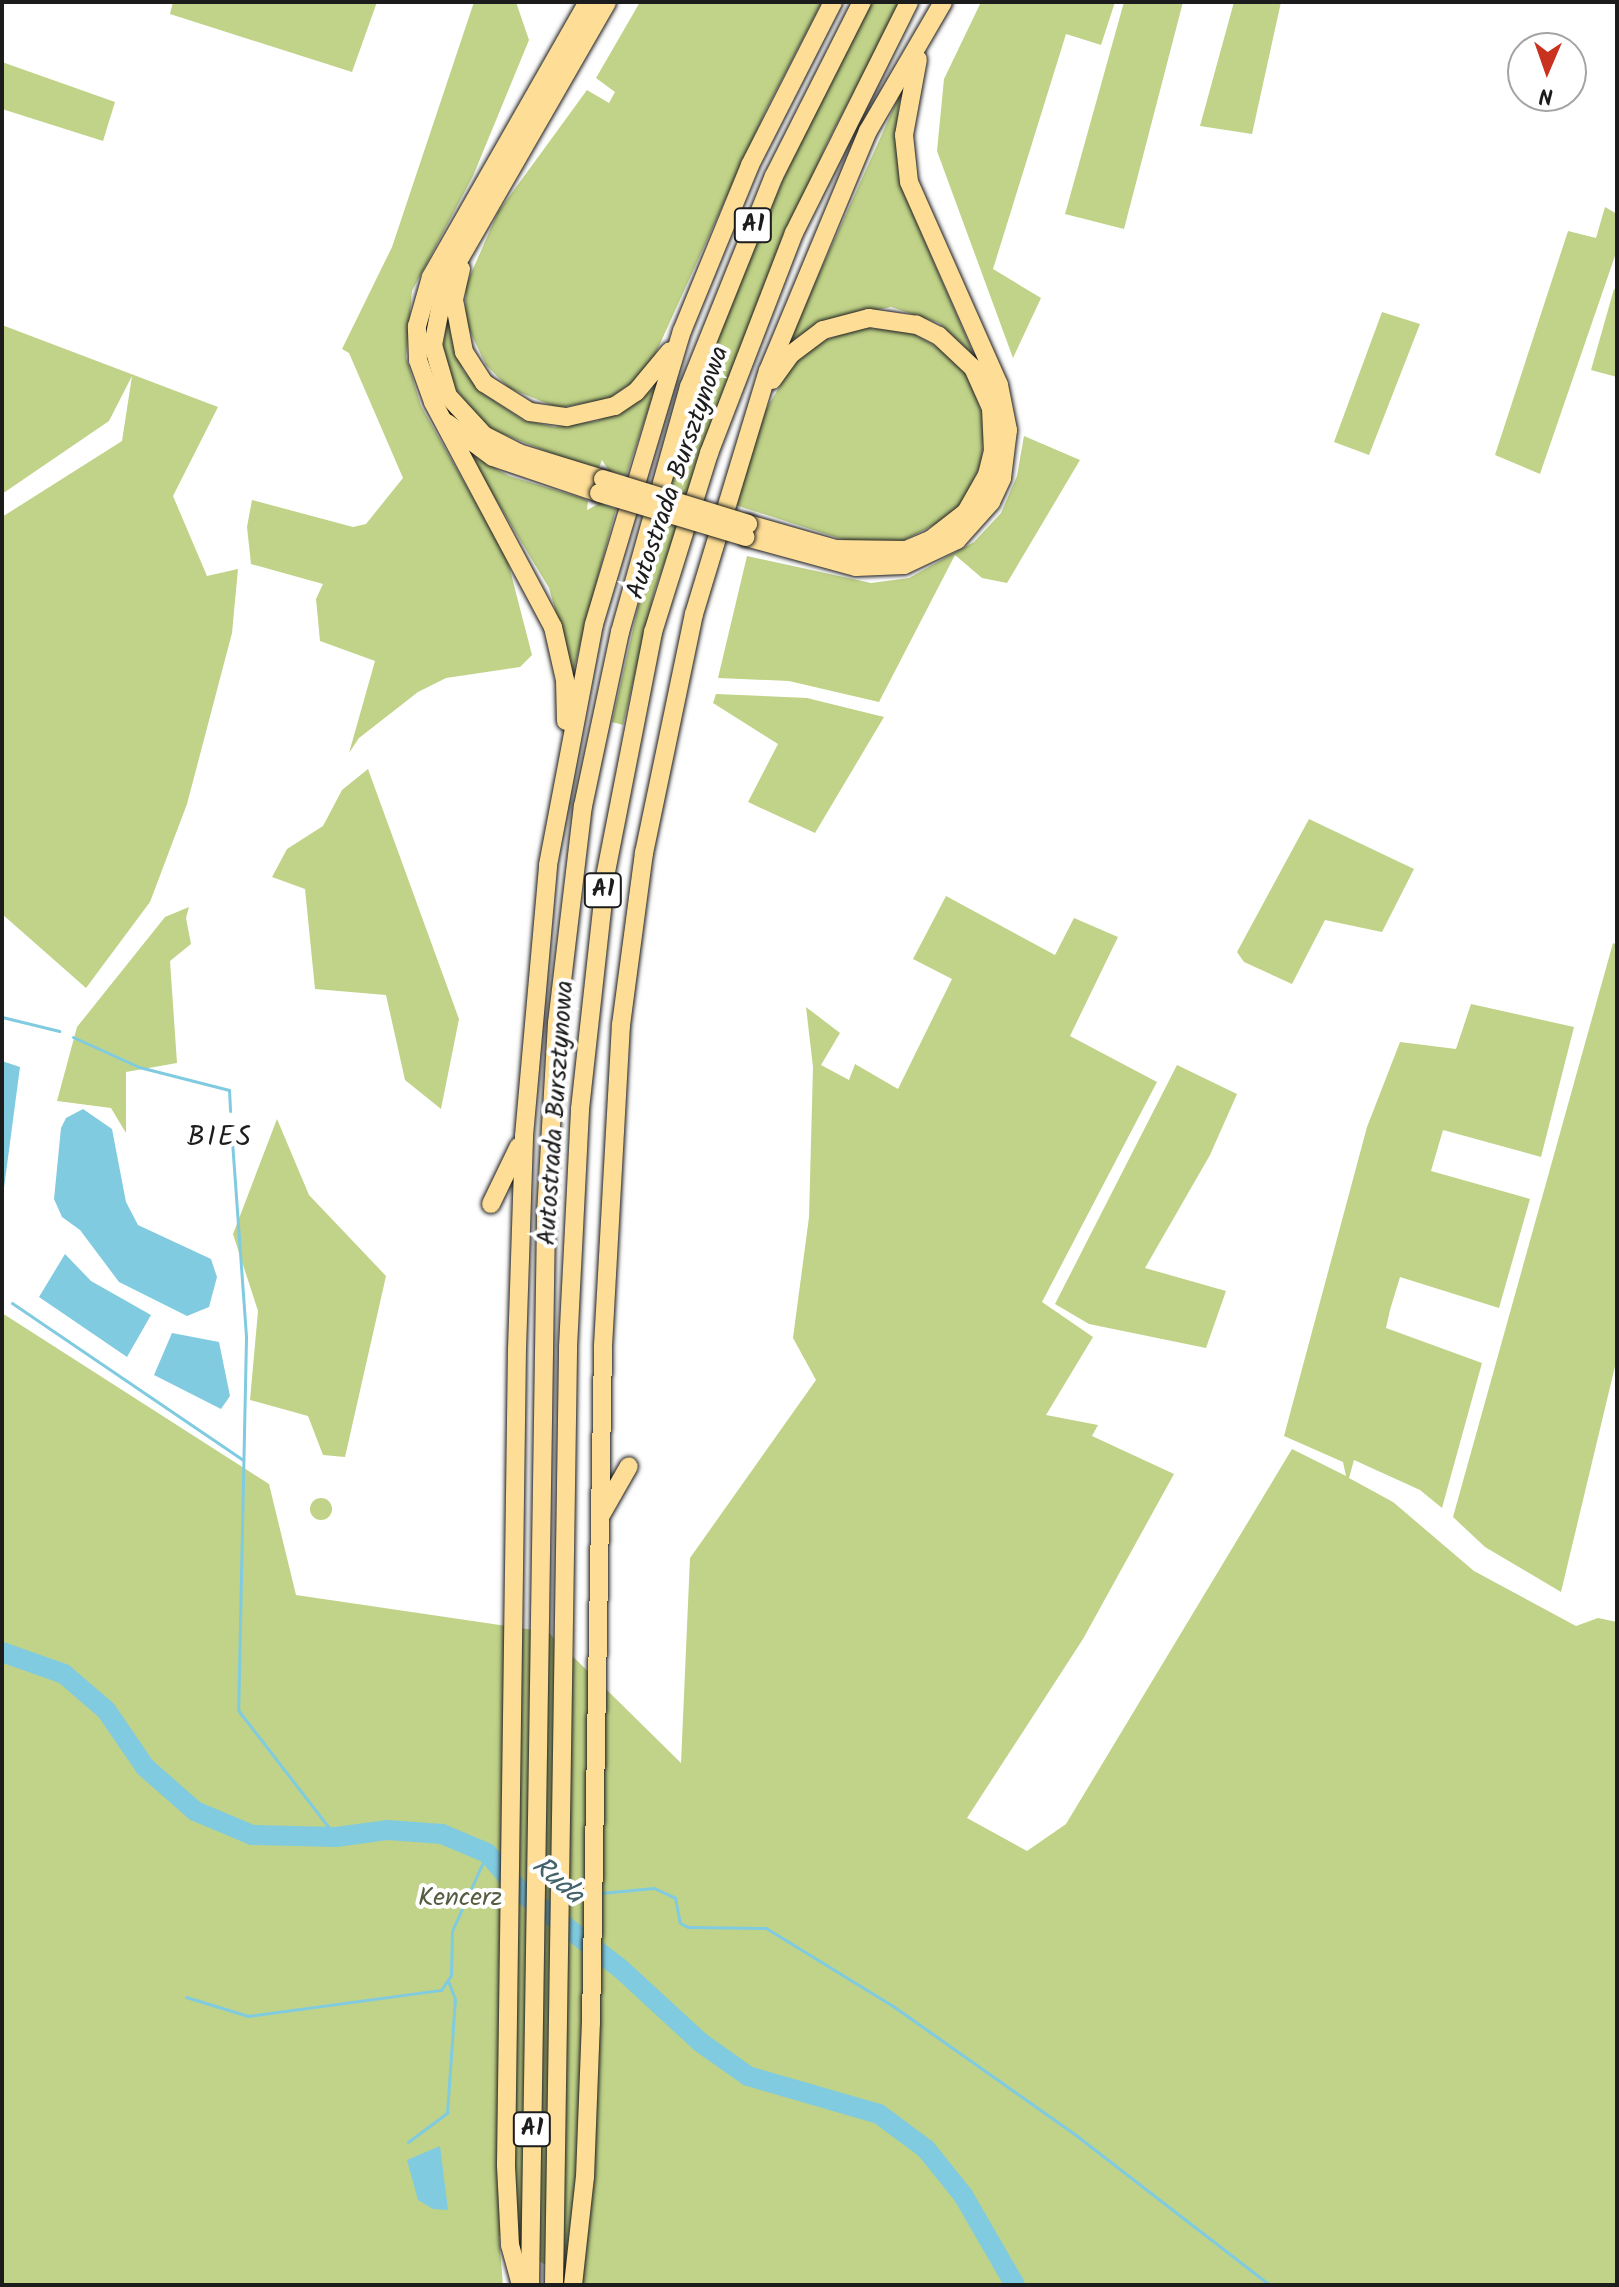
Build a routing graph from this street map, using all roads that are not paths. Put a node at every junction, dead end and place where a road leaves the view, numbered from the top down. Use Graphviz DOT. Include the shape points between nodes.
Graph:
graph roads {
  1 [pos="588,2"];
  2 [pos="607,2"];
  3 [pos="833,2"];
  4 [pos="862,2"];
  5 [pos="909,2"];
  6 [pos="943,2"];
  7 [pos="929,25"];
  8 [pos="465,252"];
  9 [pos="682,331"];
  10 [pos="755,410"];
  11 [pos="443,419"];
  12 [pos="601,486"];
  13 [pos="747,530"];
  14 [pos="567,755"];
  15 [pos="524,1136"];
  16 [pos="491,1204"];
  17 [pos="629,1466"];
  18 [pos="598,1525"];
  19 [pos="521,2285"];
  20 [pos="530,2285"];
  21 [pos="554,2285"];
  22 [pos="573,2285"];
  1 -- 11 [label="highway" via="446,250 422,302 418,360"];
  2 -- 8 [label="highway"];
  3 -- 9 [label="highway" via="750,165"];
  4 -- 20 [label="highway, Autostrada Bursztynowa / A1" via="774,176 684,401 620,632 583,806 557,1023 546,1214"];
  5 -- 21 [label="highway, Autostrada Bursztynowa / A1" via="840,132 756,326 709,453 633,715 595,951 568,1363"];
  6 -- 7 [label="highway"];
  7 -- 10 [label="highway" via="868,131 819,241"];
  7 -- 13 [label="highway" via="906,108 909,182 999,385 1008,430 1002,478 991,502 957,540 904,565 856,567"];
  8 -- 9 [label="highway" via="454,300 464,352 484,383 530,412 567,417 615,406 651,376"];
  8 -- 12 [label="highway" via="445,284 434,324 434,359 448,396 470,424 500,446"];
  9 -- 14 [label="highway" via="623,516"];
  10 -- 13 [label="highway" via="777,372 805,340 845,322 895,319 939,336 973,368 991,408 993,441 987,475 966,512 930,540 906,550 863,553"];
  10 -- 18 [label="highway" via="694,614 662,758 628,955"];
  11 -- 12 [label="highway" via="493,457"];
  11 -- 14 [label="highway" via="553,627 565,680"];
  12 -- 13 [label="highway, bridge"];
  14 -- 15 [label="highway" via="540,925"];
  15 -- 16 [label="highway"];
  15 -- 19 [label="highway" via="506,2195 510,2245"];
  17 -- 18 [label="highway" via="609,1495"];
  18 -- 22 [label="highway" via="591,2023 585,2177"];
}
